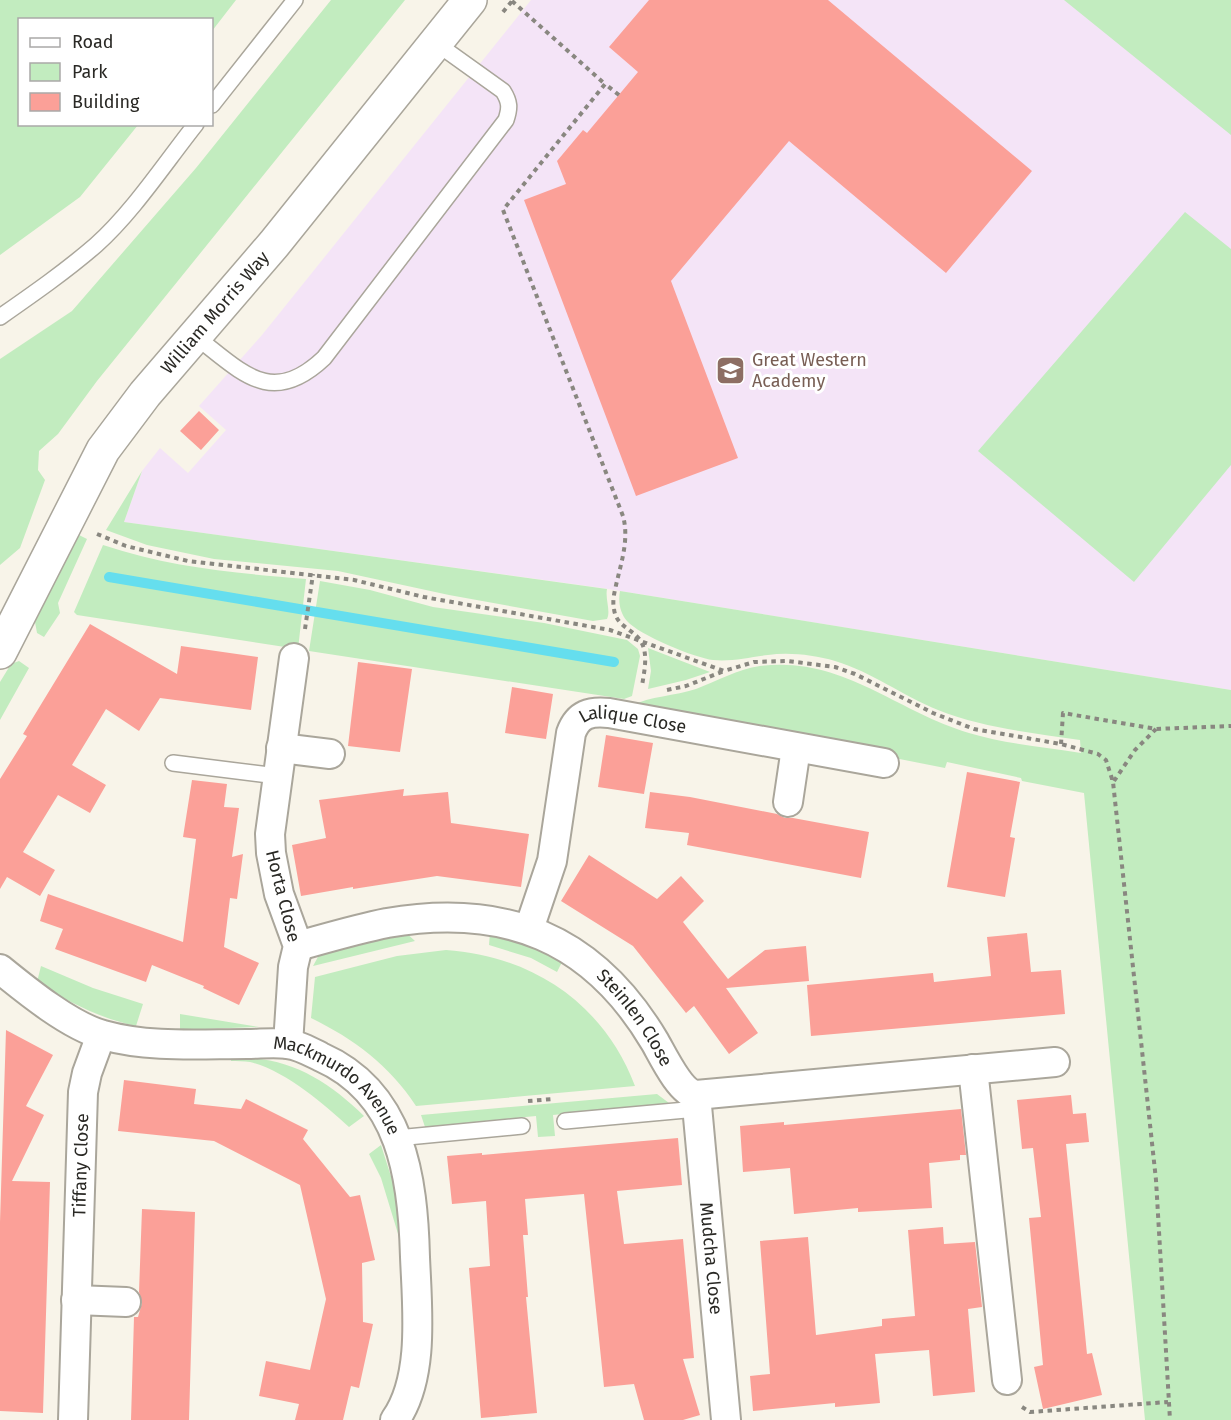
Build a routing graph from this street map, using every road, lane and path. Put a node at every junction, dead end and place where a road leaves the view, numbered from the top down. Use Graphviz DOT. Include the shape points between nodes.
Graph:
graph roads {
  1 [pos="295,0"];
  2 [pos="470,0"];
  3 [pos="512,2"];
  4 [pos="436,43"];
  5 [pos="605,84"];
  6 [pos="619,95"];
  7 [pos="213,104"];
  8 [pos="194,126"];
  9 [pos="0,317"];
  10 [pos="195,336"];
  11 [pos="98,534"];
  12 [pos="313,574"];
  13 [pos="306,624"];
  14 [pos="641,641"];
  15 [pos="0,652"];
  16 [pos="294,658"];
  17 [pos="724,671"];
  18 [pos="663,691"];
  19 [pos="1231,726"];
  20 [pos="1156,729"];
  21 [pos="1061,744"];
  22 [pos="796,748"];
  23 [pos="330,754"];
  24 [pos="279,762"];
  25 [pos="173,763"];
  26 [pos="884,763"];
  27 [pos="1113,782"];
  28 [pos="788,802"];
  29 [pos="529,929"];
  30 [pos="298,946"];
  31 [pos="0,969"];
  32 [pos="101,1035"];
  33 [pos="288,1044"];
  34 [pos="1055,1062"];
  35 [pos="973,1069"];
  36 [pos="696,1102"];
  37 [pos="565,1121"];
  38 [pos="522,1126"];
  39 [pos="397,1138"];
  40 [pos="76,1300"];
  41 [pos="126,1302"];
  42 [pos="1007,1380"];
  43 [pos="1169,1402"];
  44 [pos="73,1420"];
  45 [pos="394,1420"];
  46 [pos="726,1420"];
  47 [pos="1170,1420"];
  1 -- 7 [label="lane"];
  2 -- 4 [label="street, William Morris Way"];
  3 -- 5 [label="path"];
  4 -- 10 [label="street, William Morris Way"];
  4 -- 10 [label="lane" via="503,91 510,109 506,120 324,358 297,378 267,383 254,379"];
  5 -- 6 [label="path"];
  5 -- 14 [label="path" via="503,210 623,516 624,553 614,609 618,622"];
  8 -- 9 [label="lane" via="97,243"];
  10 -- 15 [label="street, William Morris Way" via="103,450"];
  11 -- 12 [label="path" via="126,546 188,561"];
  12 -- 13 [label="path"];
  12 -- 14 [label="path" via="610,630"];
  14 -- 17 [label="path"];
  16 -- 24 [label="street, Horta Close"];
  17 -- 18 [label="path"];
  17 -- 21 [label="path" via="754,662 788,661 835,667 950,721"];
  19 -- 20 [label="path"];
  20 -- 21 [label="path" via="1064,713"];
  20 -- 27 [label="path" via="1135,750"];
  21 -- 27 [label="path" via="1098,754 1106,760"];
  22 -- 26 [label="street, Lalique Close"];
  22 -- 28 [label="street"];
  22 -- 29 [label="street, Lalique Close" via="596,711 579,718 571,733 552,861"];
  23 -- 24 [label="street"];
  24 -- 25 [label="lane"];
  24 -- 30 [label="street, Horta Close" via="271,853 279,894"];
  27 -- 43 [label="path" via="1156,1180"];
  29 -- 30 [label="street, Steinlen Close" via="464,917 424,918"];
  29 -- 36 [label="street, Steinlen Close" via="576,954 609,980"];
  30 -- 33 [label="street, Horta Close"];
  31 -- 32 [label="street, Mackmurdo Avenue" via="39,1000"];
  32 -- 33 [label="street, Mackmurdo Avenue" via="152,1044"];
  32 -- 40 [label="street, Tiffany Close" via="83,1092"];
  33 -- 39 [label="street, Mackmurdo Avenue" via="354,1075 380,1106"];
  34 -- 35 [label="street"];
  35 -- 36 [label="street"];
  35 -- 42 [label="street"];
  36 -- 37 [label="lane"];
  36 -- 46 [label="street, Mudcha Close"];
  38 -- 39 [label="lane"];
  39 -- 45 [label="street, Mackmurdo Avenue" via="413,1196 417,1327 408,1397"];
  40 -- 41 [label="street"];
  40 -- 44 [label="street, Tiffany Close"];
  42 -- 43 [label="path" via="1020,1406 1030,1412"];
  43 -- 47 [label="path"];
}
